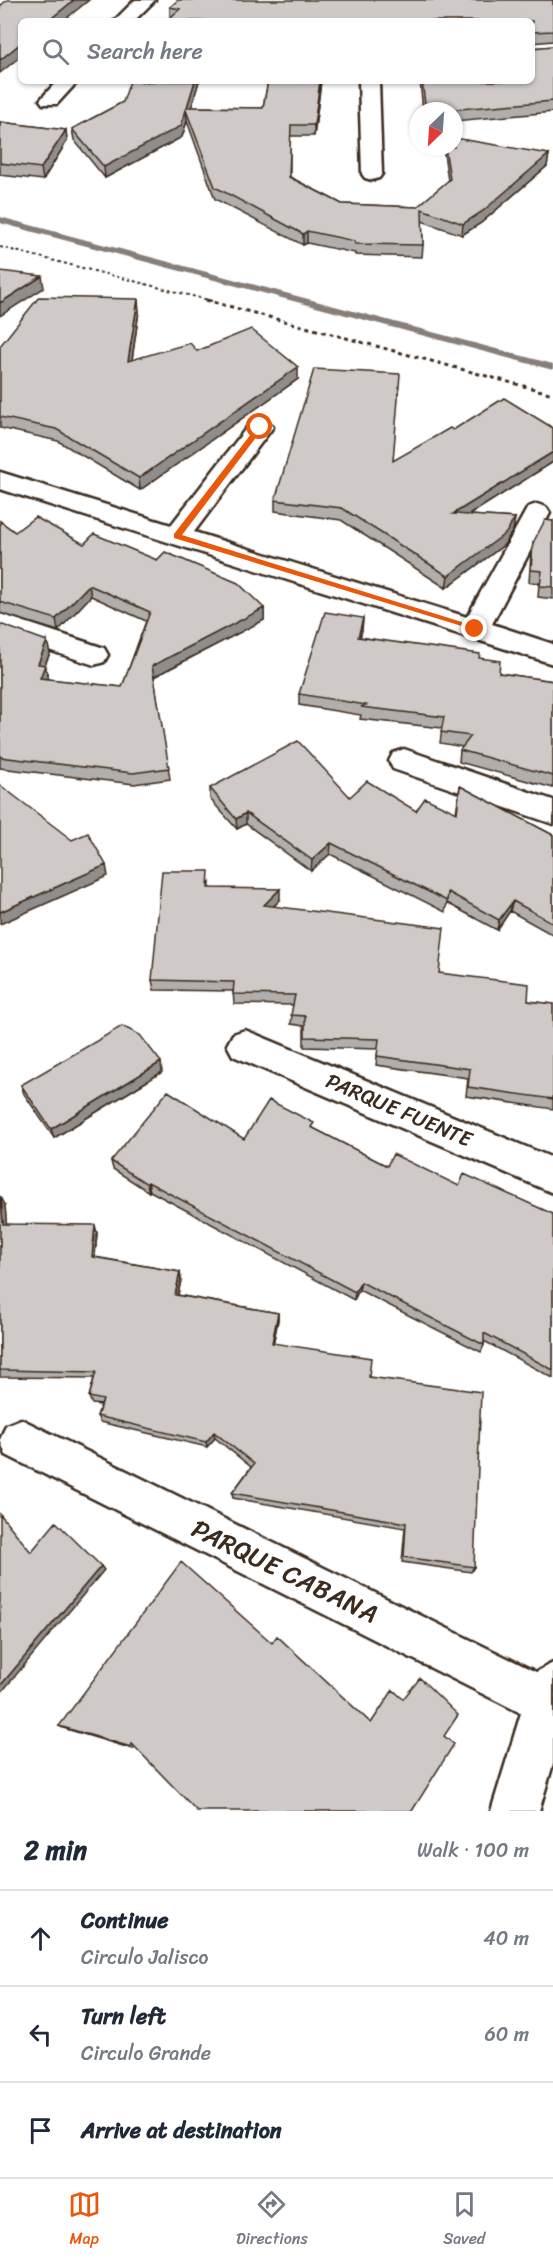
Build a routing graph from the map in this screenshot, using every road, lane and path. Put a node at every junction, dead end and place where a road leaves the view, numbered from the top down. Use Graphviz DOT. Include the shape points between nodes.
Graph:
graph roads {
  1 [pos="146,0"];
  2 [pos="126,18"];
  3 [pos="65,84"];
  4 [pos="369,84"];
  5 [pos="50,100"];
  6 [pos="372,174"];
  7 [pos="0,247"];
  8 [pos="553,394"];
  9 [pos="260,427"];
  10 [pos="0,480"];
  11 [pos="537,513"];
  12 [pos="177,536"];
  13 [pos="0,624"];
  14 [pos="475,629"];
  15 [pos="553,654"];
  16 [pos="94,655"];
  17 [pos="404,761"];
  18 [pos="553,812"];
  19 [pos="245,1045"];
  20 [pos="553,1176"];
  21 [pos="21,1440"];
  22 [pos="551,1694"];
  23 [pos="515,1811"];
  1 -- 2 [label="street"];
  3 -- 5 [label="street"];
  4 -- 6 [label="street"];
  7 -- 8 [label="path"];
  9 -- 12 [label="street"];
  10 -- 12 [label="street"];
  11 -- 14 [label="street"];
  12 -- 14 [label="street"];
  13 -- 16 [label="street"];
  14 -- 15 [label="street"];
  17 -- 18 [label="street"];
  19 -- 20 [label="street, PARQUE FUENTE"];
  21 -- 22 [label="street, PARQUE CABANA"];
  22 -- 23 [label="street"];
}
